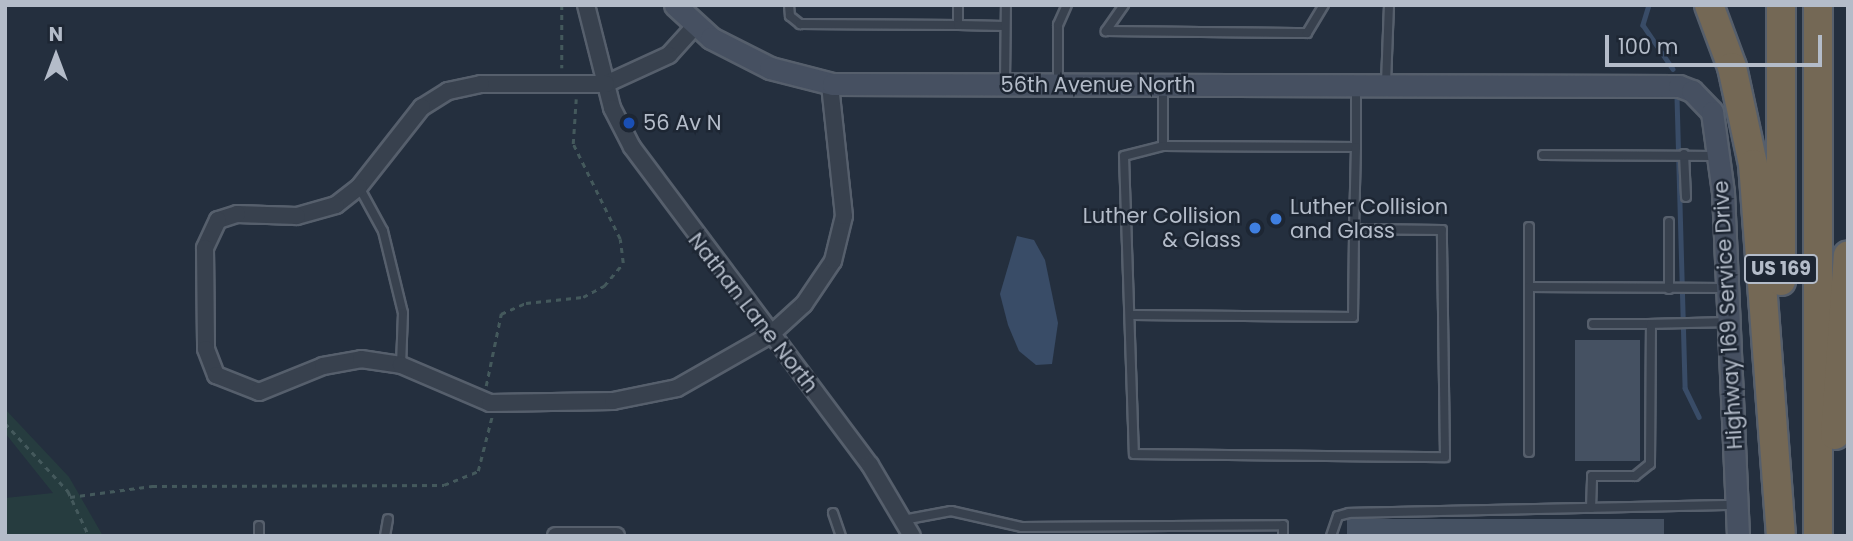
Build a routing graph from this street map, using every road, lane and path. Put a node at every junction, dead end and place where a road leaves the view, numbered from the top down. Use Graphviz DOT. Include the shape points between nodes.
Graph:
graph roads {
  1 [pos="562,5"];
  2 [pos="586,5"];
  3 [pos="675,5"];
  4 [pos="789,5"];
  5 [pos="958,5"];
  6 [pos="1006,5"];
  7 [pos="1124,5"];
  8 [pos="1324,5"];
  9 [pos="1389,5"];
  10 [pos="1709,5"];
  11 [pos="1781,5"];
  12 [pos="1818,5"];
  13 [pos="1068,7"];
  14 [pos="958,25"];
  15 [pos="696,26"];
  16 [pos="1004,26"];
  17 [pos="569,84"];
  18 [pos="606,84"];
  19 [pos="830,84"];
  20 [pos="1006,85"];
  21 [pos="1058,86"];
  22 [pos="1163,86"];
  23 [pos="1356,86"];
  24 [pos="1386,86"];
  25 [pos="1702,98"];
  26 [pos="1163,146"];
  27 [pos="1356,147"];
  28 [pos="1684,154"];
  29 [pos="1543,155"];
  30 [pos="1719,156"];
  31 [pos="359,187"];
  32 [pos="1686,197"];
  33 [pos="1669,222"];
  34 [pos="1529,226"];
  35 [pos="1354,229"];
  36 [pos="1848,255"];
  37 [pos="1529,287"];
  38 [pos="1729,288"];
  39 [pos="1669,289"];
  40 [pos="1134,315"];
  41 [pos="1729,322"];
  42 [pos="1593,324"];
  43 [pos="1651,324"];
  44 [pos="770,335"];
  45 [pos="401,365"];
  46 [pos="490,403"];
  47 [pos="5,423"];
  48 [pos="1530,452"];
  49 [pos="70,497"];
  50 [pos="1737,505"];
  51 [pos="1591,508"];
  52 [pos="833,513"];
  53 [pos="388,519"];
  54 [pos="903,520"];
  55 [pos="1022,532"];
  56 [pos="1781,534"];
  57 [pos="89,536"];
  58 [pos="385,536"];
  59 [pos="556,536"];
  60 [pos="616,536"];
  61 [pos="841,536"];
  62 [pos="912,536"];
  63 [pos="1283,536"];
  64 [pos="1331,536"];
  65 [pos="1738,536"];
  66 [pos="1818,536"];
  67 [pos="1826,536"];
  1 -- 17 [label="path" via="562,74"];
  2 -- 18 [label="street"];
  3 -- 15 [label="street"];
  4 -- 14 [label="lane" via="790,16 800,24"];
  5 -- 14 [label="lane"];
  6 -- 16 [label="lane"];
  7 -- 8 [label="lane" via="1106,31 1307,33"];
  9 -- 24 [label="lane"];
  10 -- 56 [label="highway" via="1732,68 1753,164"];
  11 -- 56 [label="highway, US 169"];
  12 -- 66 [label="highway, US 169"];
  13 -- 21 [label="lane" via="1058,25"];
  14 -- 16 [label="lane"];
  15 -- 18 [label="street" via="669,55"];
  15 -- 19 [label="street, 56th Avenue North" via="770,68"];
  16 -- 20 [label="lane"];
  17 -- 18 [label="street"];
  17 -- 31 [label="street" via="481,84 449,91 422,107"];
  17 -- 46 [label="path" via="576,95 573,144 620,239 623,263 604,286 583,296 526,303 501,314 485,392"];
  18 -- 44 [label="street, Nathan Lane North" via="656,185"];
  19 -- 20 [label="street, 56th Avenue North"];
  19 -- 44 [label="street" via="844,216 833,261 804,303"];
  20 -- 21 [label="street, 56th Avenue North"];
  21 -- 22 [label="street, 56th Avenue North"];
  22 -- 23 [label="street, 56th Avenue North"];
  22 -- 26 [label="lane"];
  23 -- 24 [label="street, 56th Avenue North"];
  23 -- 27 [label="lane"];
  24 -- 25 [label="street, 56th Avenue North" via="1679,86"];
  25 -- 30 [label="street, Highway 169 Service Drive" via="1712,112"];
  26 -- 27 [label="lane"];
  26 -- 40 [label="lane" via="1124,156"];
  27 -- 35 [label="lane"];
  28 -- 29 [label="lane"];
  28 -- 30 [label="lane"];
  28 -- 32 [label="lane"];
  30 -- 38 [label="street, Highway 169 Service Drive"];
  31 -- 45 [label="lane" via="383,231 403,313"];
  31 -- 45 [label="street" via="337,205 297,216 237,214 218,220 205,248 206,349 216,375 260,392 323,366 361,359"];
  33 -- 39 [label="lane"];
  34 -- 37 [label="lane"];
  35 -- 40 [label="lane" via="1353,317"];
  35 -- 40 [label="lane" via="1442,230 1445,457 1134,454"];
  36 -- 67 [label="highway"];
  37 -- 39 [label="lane"];
  37 -- 48 [label="lane"];
  38 -- 39 [label="lane"];
  38 -- 41 [label="street, Highway 169 Service Drive"];
  41 -- 43 [label="lane"];
  41 -- 50 [label="street, Highway 169 Service Drive"];
  42 -- 43 [label="lane"];
  43 -- 51 [label="lane" via="1650,464 1635,476 1592,476"];
  44 -- 46 [label="street" via="677,387 613,401"];
  44 -- 54 [label="street, Nathan Lane North" via="870,465"];
  45 -- 46 [label="street"];
  46 -- 49 [label="path" via="478,471 444,485 152,486"];
  47 -- 49 [label="path"];
  49 -- 57 [label="path"];
  50 -- 51 [label="lane"];
  50 -- 65 [label="street, Highway 169 Service Drive"];
  51 -- 64 [label="lane" via="1349,513 1338,516"];
  52 -- 61 [label="lane"];
  53 -- 58 [label="lane"];
  54 -- 55 [label="lane" via="951,511"];
  54 -- 62 [label="street, Nathan Lane North"];
  55 -- 63 [label="lane" via="1283,525"];
  59 -- 60 [label="street"];
}
